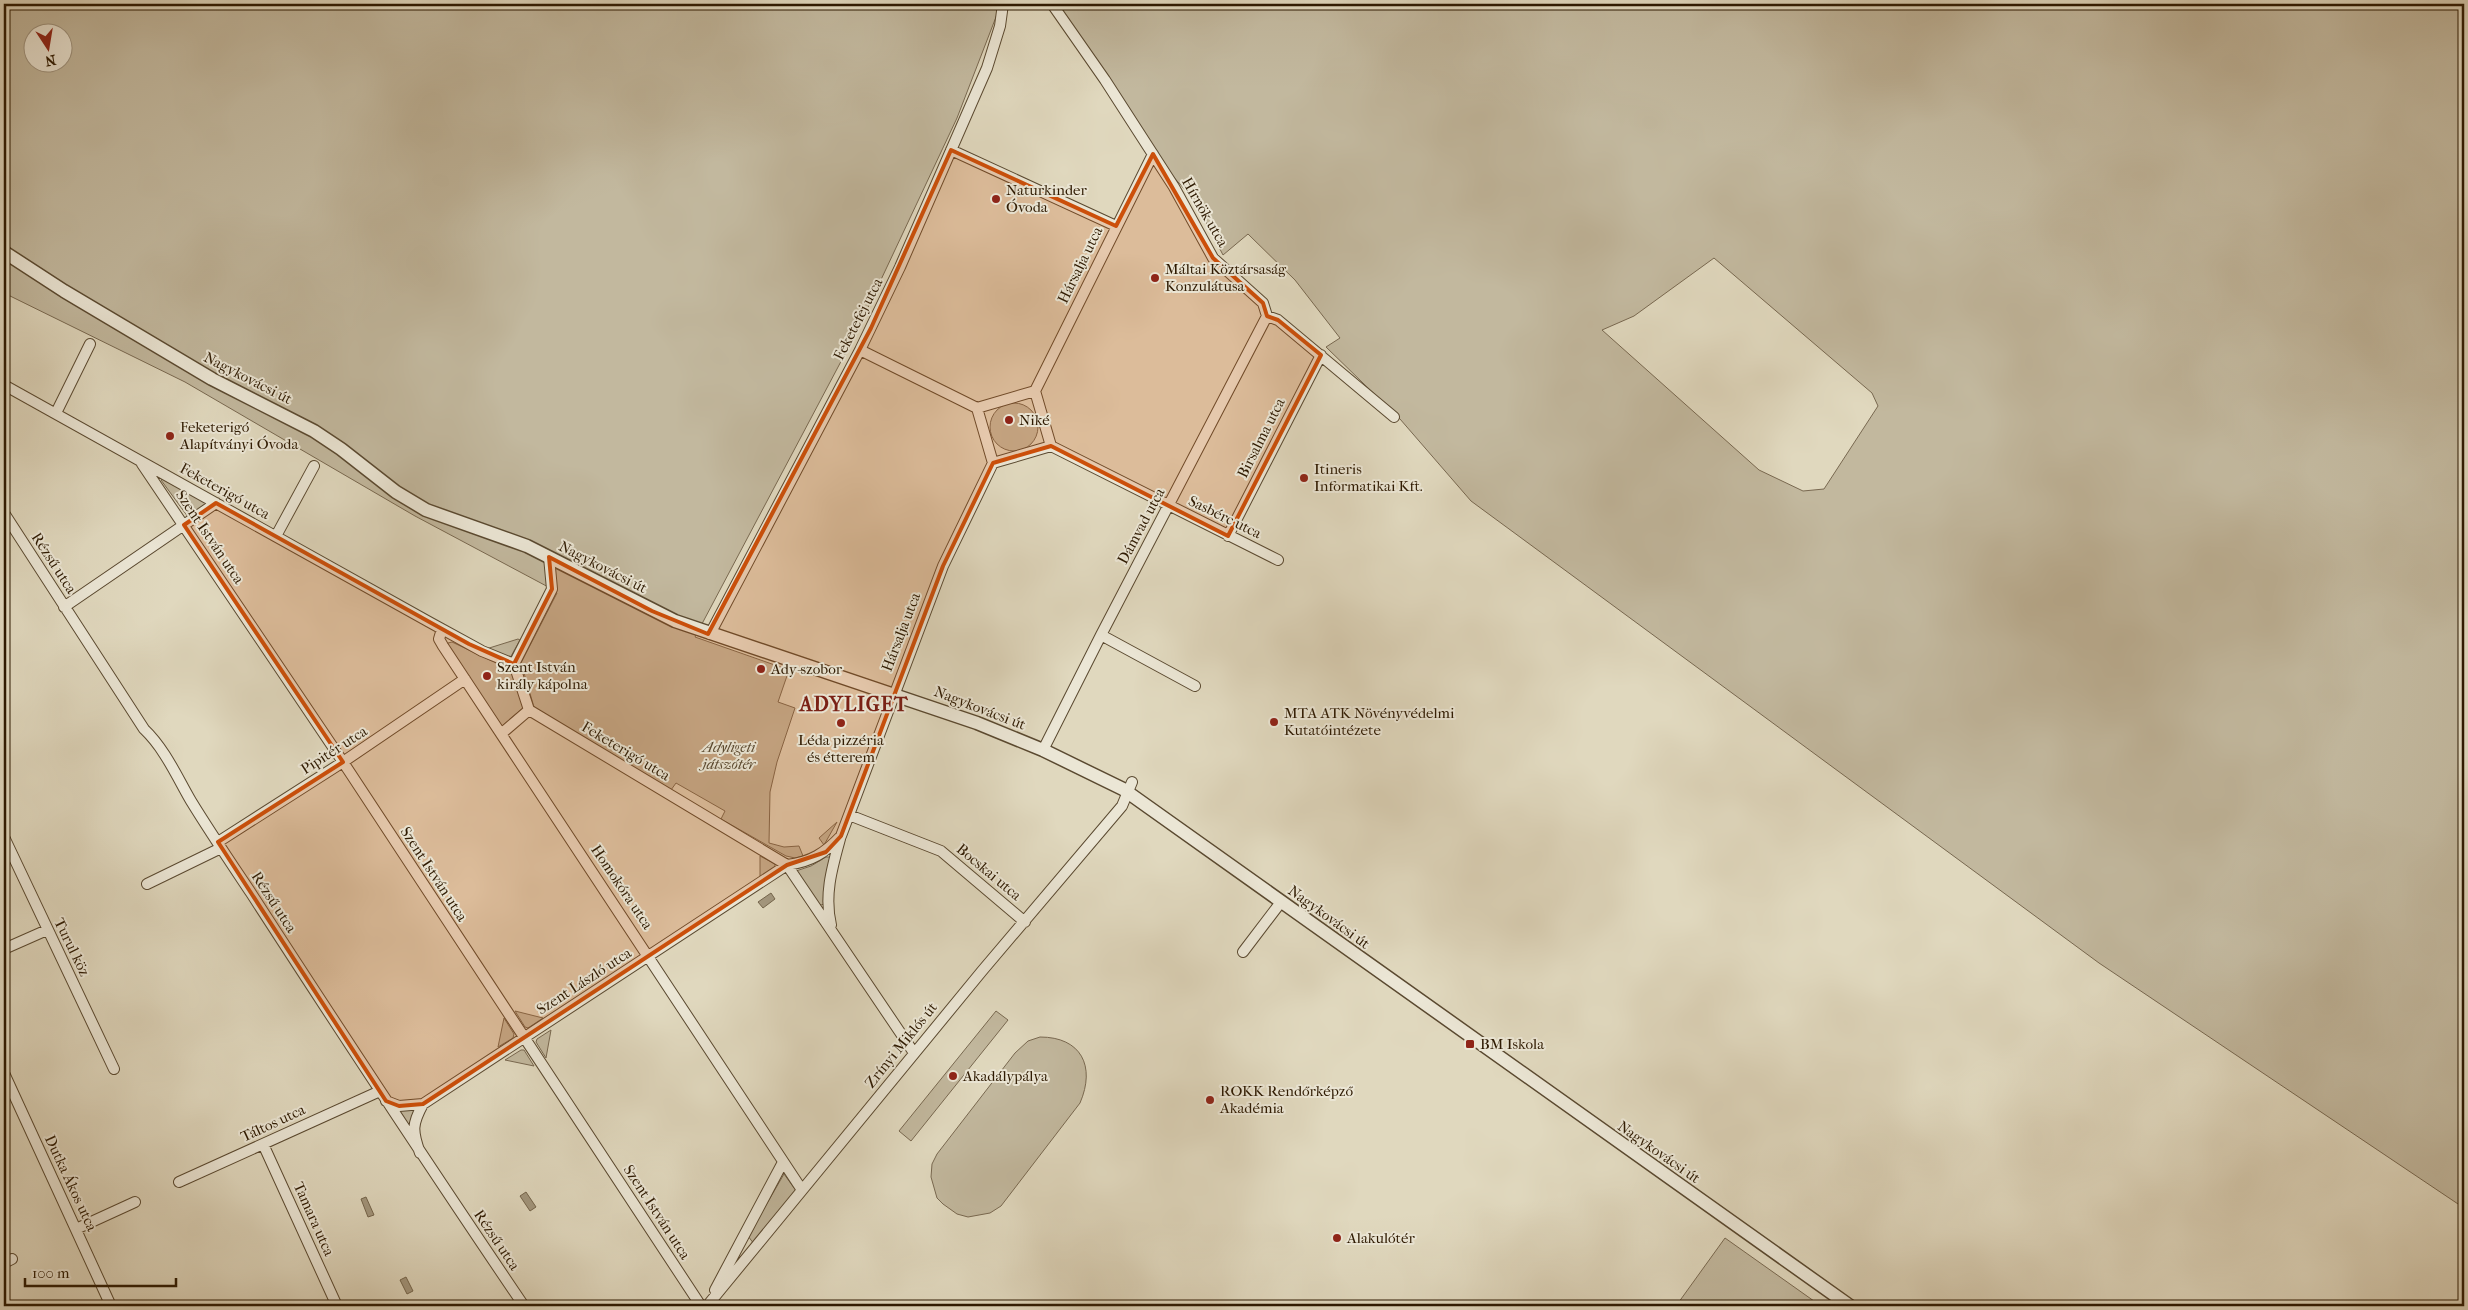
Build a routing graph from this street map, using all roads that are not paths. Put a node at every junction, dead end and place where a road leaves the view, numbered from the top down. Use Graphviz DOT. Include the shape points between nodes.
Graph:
graph roads {
  1 [pos="1003,4"];
  2 [pos="1052,4"];
  3 [pos="951,150"];
  4 [pos="1153,154"];
  5 [pos="1116,226"];
  6 [pos="4,252"];
  7 [pos="1267,316"];
  8 [pos="90,344"];
  9 [pos="860,350"];
  10 [pos="1321,355"];
  11 [pos="4,385"];
  12 [pos="1035,390"];
  13 [pos="977,408"];
  14 [pos="56,413"];
  15 [pos="1394,418"];
  16 [pos="1051,446"];
  17 [pos="140,461"];
  18 [pos="993,463"];
  19 [pos="314,466"];
  20 [pos="216,503"];
  21 [pos="1169,506"];
  22 [pos="4,513"];
  23 [pos="184,525"];
  24 [pos="276,536"];
  25 [pos="1228,536"];
  26 [pos="549,557"];
  27 [pos="1278,560"];
  28 [pos="64,607"];
  29 [pos="442,629"];
  30 [pos="710,634"];
  31 [pos="1100,635"];
  32 [pos="514,664"];
  33 [pos="465,679"];
  34 [pos="1195,686"];
  35 [pos="892,699"];
  36 [pos="529,710"];
  37 [pos="501,734"];
  38 [pos="1043,750"];
  39 [pos="343,762"];
  40 [pos="1130,787"];
  41 [pos="849,815"];
  42 [pos="841,836"];
  43 [pos="4,837"];
  44 [pos="220,845"];
  45 [pos="787,865"];
  46 [pos="147,884"];
  47 [pos="1281,902"];
  48 [pos="1025,922"];
  49 [pos="47,930"];
  50 [pos="832,932"];
  51 [pos="4,949"];
  52 [pos="1243,952"];
  53 [pos="649,956"];
  54 [pos="524,1038"];
  55 [pos="914,1053"];
  56 [pos="114,1069"];
  57 [pos="4,1073"];
  58 [pos="380,1091"];
  59 [pos="386,1101"];
  60 [pos="423,1104"];
  61 [pos="263,1144"];
  62 [pos="420,1153"];
  63 [pos="783,1162"];
  64 [pos="179,1182"];
  65 [pos="802,1190"];
  66 [pos="135,1202"];
  67 [pos="76,1229"];
  68 [pos="111,1306"];
  69 [pos="337,1306"];
  70 [pos="524,1306"];
  71 [pos="701,1306"];
  72 [pos="707,1306"];
  73 [pos="1850,1306"];
  1 -- 3 [label="street, Feketefej utca" via="993,54"];
  2 -- 4 [label="street, Hírnök utca"];
  3 -- 5 [label="street"];
  3 -- 9 [label="street, Feketefej utca"];
  4 -- 5 [label="street, Hársalja utca"];
  4 -- 7 [label="street, Hírnök utca" via="1213,258 1263,303"];
  5 -- 12 [label="street, Hársalja utca"];
  6 -- 26 [label="street, Nagykovácsi út" via="212,379 314,431 413,503"];
  7 -- 10 [label="street, Hírnök utca" via="1278,320"];
  7 -- 21 [label="street, Dámvad utca"];
  8 -- 14 [label="street"];
  9 -- 13 [label="street"];
  9 -- 30 [label="street, Feketefej utca"];
  10 -- 15 [label="street, Hírnök utca"];
  10 -- 25 [label="street, Birsalma utca"];
  11 -- 14 [label="street, Feketerigó utca"];
  12 -- 13 [label="street"];
  12 -- 16 [label="street"];
  13 -- 18 [label="street"];
  14 -- 17 [label="street, Feketerigó utca"];
  16 -- 18 [label="street"];
  16 -- 21 [label="street, Sasbérc utca"];
  17 -- 20 [label="street, Feketerigó utca"];
  17 -- 23 [label="street, Szent István utca"];
  18 -- 35 [label="street, Hársalja utca" via="943,566"];
  19 -- 24 [label="street, Feketerigó utca"];
  20 -- 23 [label="street"];
  20 -- 24 [label="street, Feketerigó utca"];
  21 -- 25 [label="street, Sasbérc utca"];
  21 -- 31 [label="street, Dámvad utca"];
  22 -- 28 [label="street, Rézsű utca"];
  23 -- 28 [label="street"];
  23 -- 39 [label="street, Szent István utca"];
  24 -- 29 [label="street, Feketerigó utca"];
  25 -- 27 [label="street, Sasbérc utca"];
  26 -- 30 [label="street, Nagykovácsi út" via="660,614"];
  26 -- 32 [label="street" via="552,589"];
  28 -- 44 [label="street, Rézsű utca" via="153,738"];
  29 -- 32 [label="street, Feketerigó utca"];
  29 -- 33 [label="street, Homokóra utca" via="439,639"];
  30 -- 35 [label="street, Nagykovácsi út"];
  31 -- 34 [label="street"];
  31 -- 38 [label="street, Dámvad utca"];
  32 -- 36 [label="street"];
  33 -- 37 [label="street, Homokóra utca"];
  33 -- 39 [label="street, Pipitér utca"];
  35 -- 38 [label="street, Nagykovácsi út" via="977,723"];
  35 -- 41 [label="street, Hársalja utca"];
  36 -- 37 [label="street"];
  36 -- 45 [label="street, Feketerigó utca"];
  37 -- 53 [label="street, Homokóra utca"];
  38 -- 40 [label="street, Nagykovácsi út"];
  39 -- 44 [label="street, Pipitér utca"];
  39 -- 54 [label="street, Szent István utca"];
  40 -- 47 [label="street, Nagykovácsi út"];
  40 -- 48 [label="street, Zrínyi Miklós út" via="1122,806"];
  41 -- 42 [label="street, Hársalja utca"];
  41 -- 48 [label="street, Bocskai utca" via="941,851"];
  42 -- 45 [label="street" via="826,852 813,859"];
  42 -- 50 [label="street, Hársalja utca" via="828,888 827,909"];
  43 -- 49 [label="street, Turul köz"];
  44 -- 46 [label="street, Pipitér utca"];
  44 -- 58 [label="street, Rézsű utca"];
  45 -- 50 [label="street, Feketerigó utca"];
  45 -- 53 [label="street, Szent László utca"];
  47 -- 52 [label="street"];
  47 -- 73 [label="street, Nagykovácsi út"];
  48 -- 55 [label="street, Zrínyi Miklós út"];
  49 -- 51 [label="street"];
  49 -- 56 [label="street, Turul köz"];
  50 -- 55 [label="street, Feketerigó utca"];
  53 -- 54 [label="street, Szent László utca"];
  53 -- 63 [label="street, Homokóra utca"];
  54 -- 60 [label="street, Szent László utca"];
  54 -- 71 [label="street, Szent István utca"];
  55 -- 65 [label="street, Zrínyi Miklós út"];
  57 -- 67 [label="street, Dutka Ákos utca"];
  58 -- 59 [label="street, Rézsű utca"];
  58 -- 61 [label="street, Táltos utca"];
  59 -- 60 [label="street, Szent László utca" via="398,1106"];
  59 -- 62 [label="street, Rézsű utca"];
  60 -- 62 [label="street" via="413,1126"];
  61 -- 64 [label="street, Táltos utca"];
  61 -- 69 [label="street, Tamara utca"];
  62 -- 70 [label="street, Rézsű utca"];
  63 -- 65 [label="street, Homokóra utca"];
  63 -- 72 [label="street, Zrínyi Miklós út"];
  65 -- 72 [label="street, Zrínyi Miklós út"];
  66 -- 67 [label="street"];
  67 -- 68 [label="street, Dutka Ákos utca"];
}
